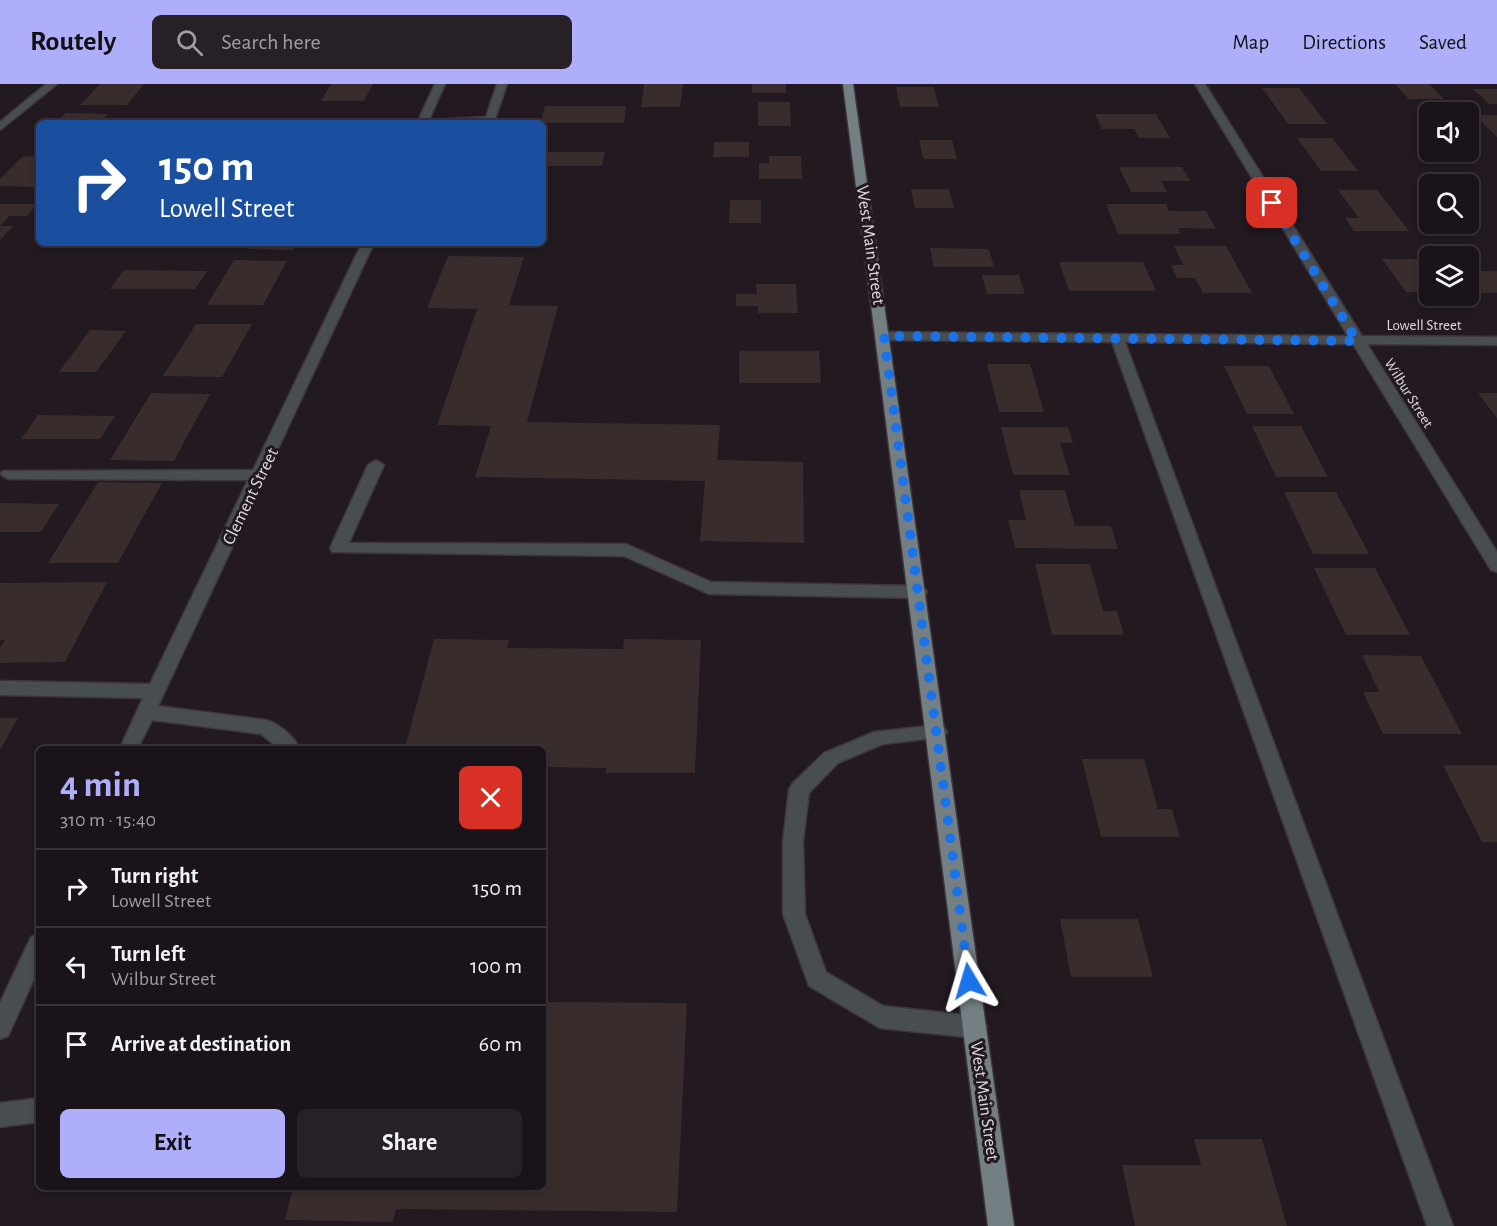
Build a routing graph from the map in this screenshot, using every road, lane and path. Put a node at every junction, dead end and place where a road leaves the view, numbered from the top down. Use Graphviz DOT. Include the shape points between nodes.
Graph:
graph roads {
  1 [pos="52,84"];
  2 [pos="440,84"];
  3 [pos="502,84"];
  4 [pos="849,84"];
  5 [pos="1200,84"];
  6 [pos="423,120"];
  7 [pos="490,120"];
  8 [pos="0,127"];
  9 [pos="367,246"];
  10 [pos="884,336"];
  11 [pos="1117,338"];
  12 [pos="1357,341"];
  13 [pos="1497,341"];
  14 [pos="376,465"];
  15 [pos="8,474"];
  16 [pos="260,475"];
  17 [pos="1497,566"];
  18 [pos="918,592"];
  19 [pos="0,688"];
  20 [pos="156,691"];
  21 [pos="146,712"];
  22 [pos="937,732"];
  23 [pos="130,746"];
  24 [pos="288,746"];
  25 [pos="36,950"];
  26 [pos="0,1026"];
  27 [pos="975,1027"];
  28 [pos="36,1110"];
  29 [pos="0,1115"];
  30 [pos="1001,1226"];
  31 [pos="1440,1226"];
  1 -- 8 [label="street"];
  2 -- 6 [label="street"];
  3 -- 7 [label="street"];
  4 -- 10 [label="main road, West Main Street"];
  5 -- 12 [label="street, Wilbur Street"];
  9 -- 16 [label="street, Clement Street"];
  10 -- 11 [label="street, Lowell Street"];
  10 -- 18 [label="main road, West Main Street"];
  11 -- 12 [label="street, Lowell Street"];
  11 -- 31 [label="street"];
  12 -- 13 [label="street, Lowell Street"];
  12 -- 17 [label="street, Wilbur Street"];
  14 -- 18 [label="street" via="338,548 626,550 709,588"];
  15 -- 16 [label="street"];
  16 -- 20 [label="street, Clement Street"];
  18 -- 22 [label="main road, West Main Street"];
  19 -- 20 [label="street"];
  20 -- 21 [label="street, Clement Street"];
  21 -- 23 [label="street, Clement Street"];
  21 -- 24 [label="street" via="266,727"];
  22 -- 27 [label="main road, West Main Street"];
  22 -- 27 [label="street" via="881,737 831,758 799,790 793,842 794,914 817,978 880,1017"];
  25 -- 26 [label="street"];
  27 -- 30 [label="main road, West Main Street"];
  28 -- 29 [label="street"];
}
